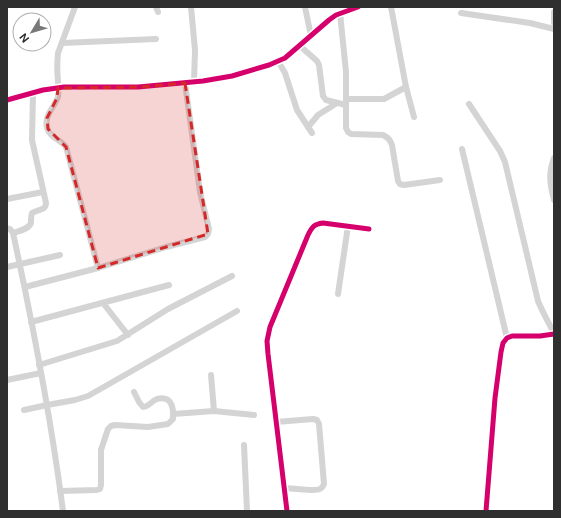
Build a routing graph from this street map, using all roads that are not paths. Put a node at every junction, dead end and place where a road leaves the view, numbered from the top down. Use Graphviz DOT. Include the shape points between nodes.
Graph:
graph roads {
  1 [pos="75,7"];
  2 [pos="191,7"];
  3 [pos="305,7"];
  4 [pos="358,7"];
  5 [pos="391,7"];
  6 [pos="554,12"];
  7 [pos="340,13"];
  8 [pos="461,13"];
  9 [pos="554,23"];
  10 [pos="554,29"];
  11 [pos="311,36"];
  12 [pos="156,39"];
  13 [pos="62,43"];
  14 [pos="300,46"];
  15 [pos="278,61"];
  16 [pos="194,82"];
  17 [pos="185,83"];
  18 [pos="406,87"];
  19 [pos="58,88"];
  20 [pos="33,93"];
  21 [pos="7,100"];
  22 [pos="346,102"];
  23 [pos="337,103"];
  24 [pos="470,104"];
  25 [pos="414,117"];
  26 [pos="462,149"];
  27 [pos="554,158"];
  28 [pos="440,180"];
  29 [pos="43,192"];
  30 [pos="7,199"];
  31 [pos="554,200"];
  32 [pos="348,226"];
  33 [pos="7,228"];
  34 [pos="369,229"];
  35 [pos="13,233"];
  36 [pos="60,255"];
  37 [pos="20,264"];
  38 [pos="7,267"];
  39 [pos="98,268"];
  40 [pos="232,276"];
  41 [pos="169,285"];
  42 [pos="24,287"];
  43 [pos="338,294"];
  44 [pos="103,302"];
  45 [pos="237,311"];
  46 [pos="31,322"];
  47 [pos="554,334"];
  48 [pos="128,335"];
  49 [pos="507,338"];
  50 [pos="40,365"];
  51 [pos="41,373"];
  52 [pos="211,375"];
  53 [pos="7,380"];
  54 [pos="134,392"];
  55 [pos="47,405"];
  56 [pos="24,410"];
  57 [pos="214,411"];
  58 [pos="173,414"];
  59 [pos="254,415"];
  60 [pos="276,422"];
  61 [pos="244,445"];
  62 [pos="284,488"];
  63 [pos="60,491"];
  64 [pos="63,511"];
  65 [pos="247,511"];
  66 [pos="287,511"];
  67 [pos="486,511"];
  1 -- 13 [label="street"];
  2 -- 16 [label="street" via="195,50"];
  3 -- 11 [label="street"];
  4 -- 7 [label="street"];
  5 -- 18 [label="street"];
  6 -- 9 [label="street"];
  7 -- 11 [label="street"];
  7 -- 22 [label="street" via="346,72"];
  8 -- 10 [label="street"];
  11 -- 14 [label="street"];
  12 -- 13 [label="street"];
  13 -- 19 [label="street" via="57,62"];
  14 -- 15 [label="street"];
  14 -- 23 [label="street" via="319,65 323,96 326,100"];
  15 -- 16 [label="street" via="232,76"];
  15 -- 23 [label="street" via="285,73 297,110 310,130 318,115"];
  16 -- 17 [label="street"];
  17 -- 19 [label="street" via="138,87"];
  17 -- 39 [label="street" via="208,234"];
  18 -- 22 [label="street" via="384,99"];
  18 -- 25 [label="street"];
  19 -- 20 [label="street"];
  19 -- 39 [label="street" via="57,98 47,118 48,129 53,137 66,147"];
  20 -- 21 [label="street"];
  20 -- 29 [label="street" via="32,140"];
  22 -- 23 [label="street"];
  22 -- 28 [label="street" via="348,132 383,135 390,140 400,184"];
  24 -- 47 [label="street" via="505,162 538,301"];
  26 -- 49 [label="street"];
  27 -- 31 [label="street" via="550,178"];
  29 -- 30 [label="street"];
  29 -- 35 [label="street" via="46,203 44,209 34,211 28,227"];
  32 -- 34 [label="street"];
  32 -- 43 [label="street"];
  32 -- 60 [label="street" via="323,223 312,228 270,328 268,354"];
  33 -- 35 [label="street"];
  35 -- 37 [label="street"];
  36 -- 37 [label="street"];
  37 -- 38 [label="street"];
  37 -- 42 [label="street"];
  39 -- 42 [label="street"];
  40 -- 48 [label="street" via="168,309"];
  41 -- 44 [label="street"];
  42 -- 46 [label="street"];
  44 -- 46 [label="street"];
  44 -- 48 [label="street"];
  45 -- 55 [label="street" via="82,399"];
  46 -- 50 [label="street"];
  47 -- 49 [label="street"];
  48 -- 50 [label="street" via="117,341"];
  49 -- 67 [label="street" via="501,352 496,391"];
  50 -- 51 [label="street"];
  51 -- 53 [label="street"];
  51 -- 55 [label="street"];
  52 -- 57 [label="street"];
  54 -- 58 [label="street" via="143,407 156,400 168,399"];
  55 -- 56 [label="street"];
  55 -- 63 [label="street"];
  57 -- 58 [label="street"];
  57 -- 59 [label="street"];
  58 -- 63 [label="street" via="168,424 148,427 111,426 101,450 100,489"];
  60 -- 62 [label="street"];
  60 -- 62 [label="street" via="313,418 319,424 324,484 313,490"];
  61 -- 65 [label="street"];
  62 -- 66 [label="street"];
  63 -- 64 [label="street"];
}
